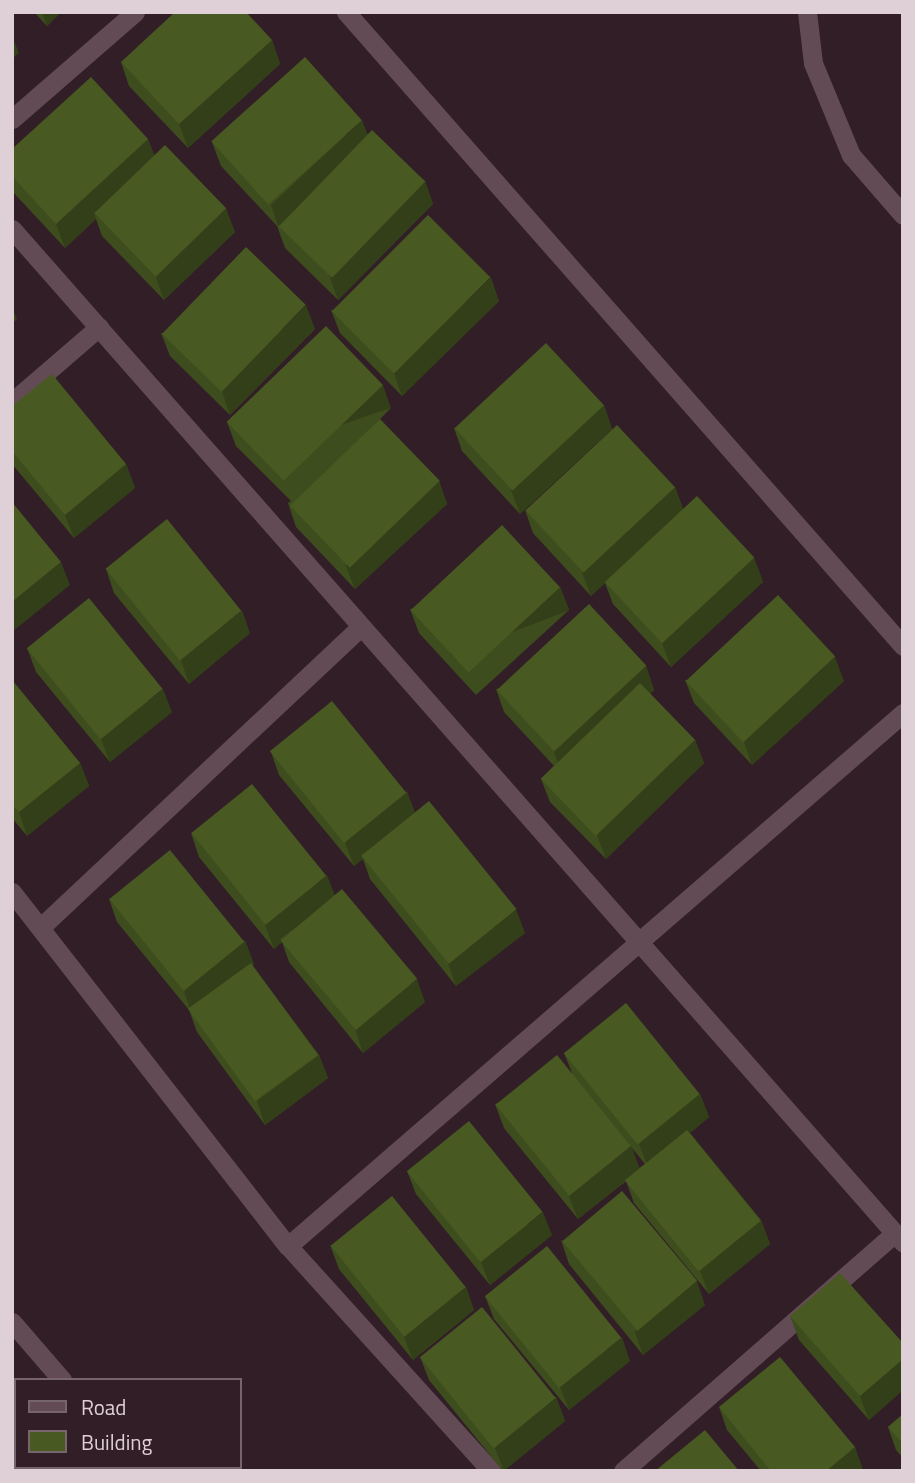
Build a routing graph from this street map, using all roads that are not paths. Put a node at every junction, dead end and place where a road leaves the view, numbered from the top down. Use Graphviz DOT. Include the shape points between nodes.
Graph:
graph roads {
  1 [pos="135,12"];
  2 [pos="346,12"];
  3 [pos="807,12"];
  4 [pos="12,119"];
  5 [pos="903,215"];
  6 [pos="12,229"];
  7 [pos="99,327"];
  8 [pos="12,402"];
  9 [pos="361,627"];
  10 [pos="903,646"];
  11 [pos="899,723"];
  12 [pos="12,892"];
  13 [pos="41,927"];
  14 [pos="639,942"];
  15 [pos="899,1238"];
  16 [pos="288,1246"];
  17 [pos="12,1322"];
  18 [pos="60,1378"];
  19 [pos="491,1471"];
  20 [pos="623,1471"];
  1 -- 4 [label="street"];
  2 -- 10 [label="street"];
  3 -- 5 [label="street" via="813,63 851,156"];
  6 -- 7 [label="street"];
  7 -- 8 [label="street"];
  7 -- 9 [label="street"];
  9 -- 13 [label="street"];
  9 -- 14 [label="street"];
  11 -- 14 [label="street"];
  12 -- 13 [label="street"];
  13 -- 16 [label="street"];
  14 -- 15 [label="street"];
  14 -- 16 [label="street"];
  15 -- 20 [label="street"];
  16 -- 19 [label="street"];
  17 -- 18 [label="street"];
}
